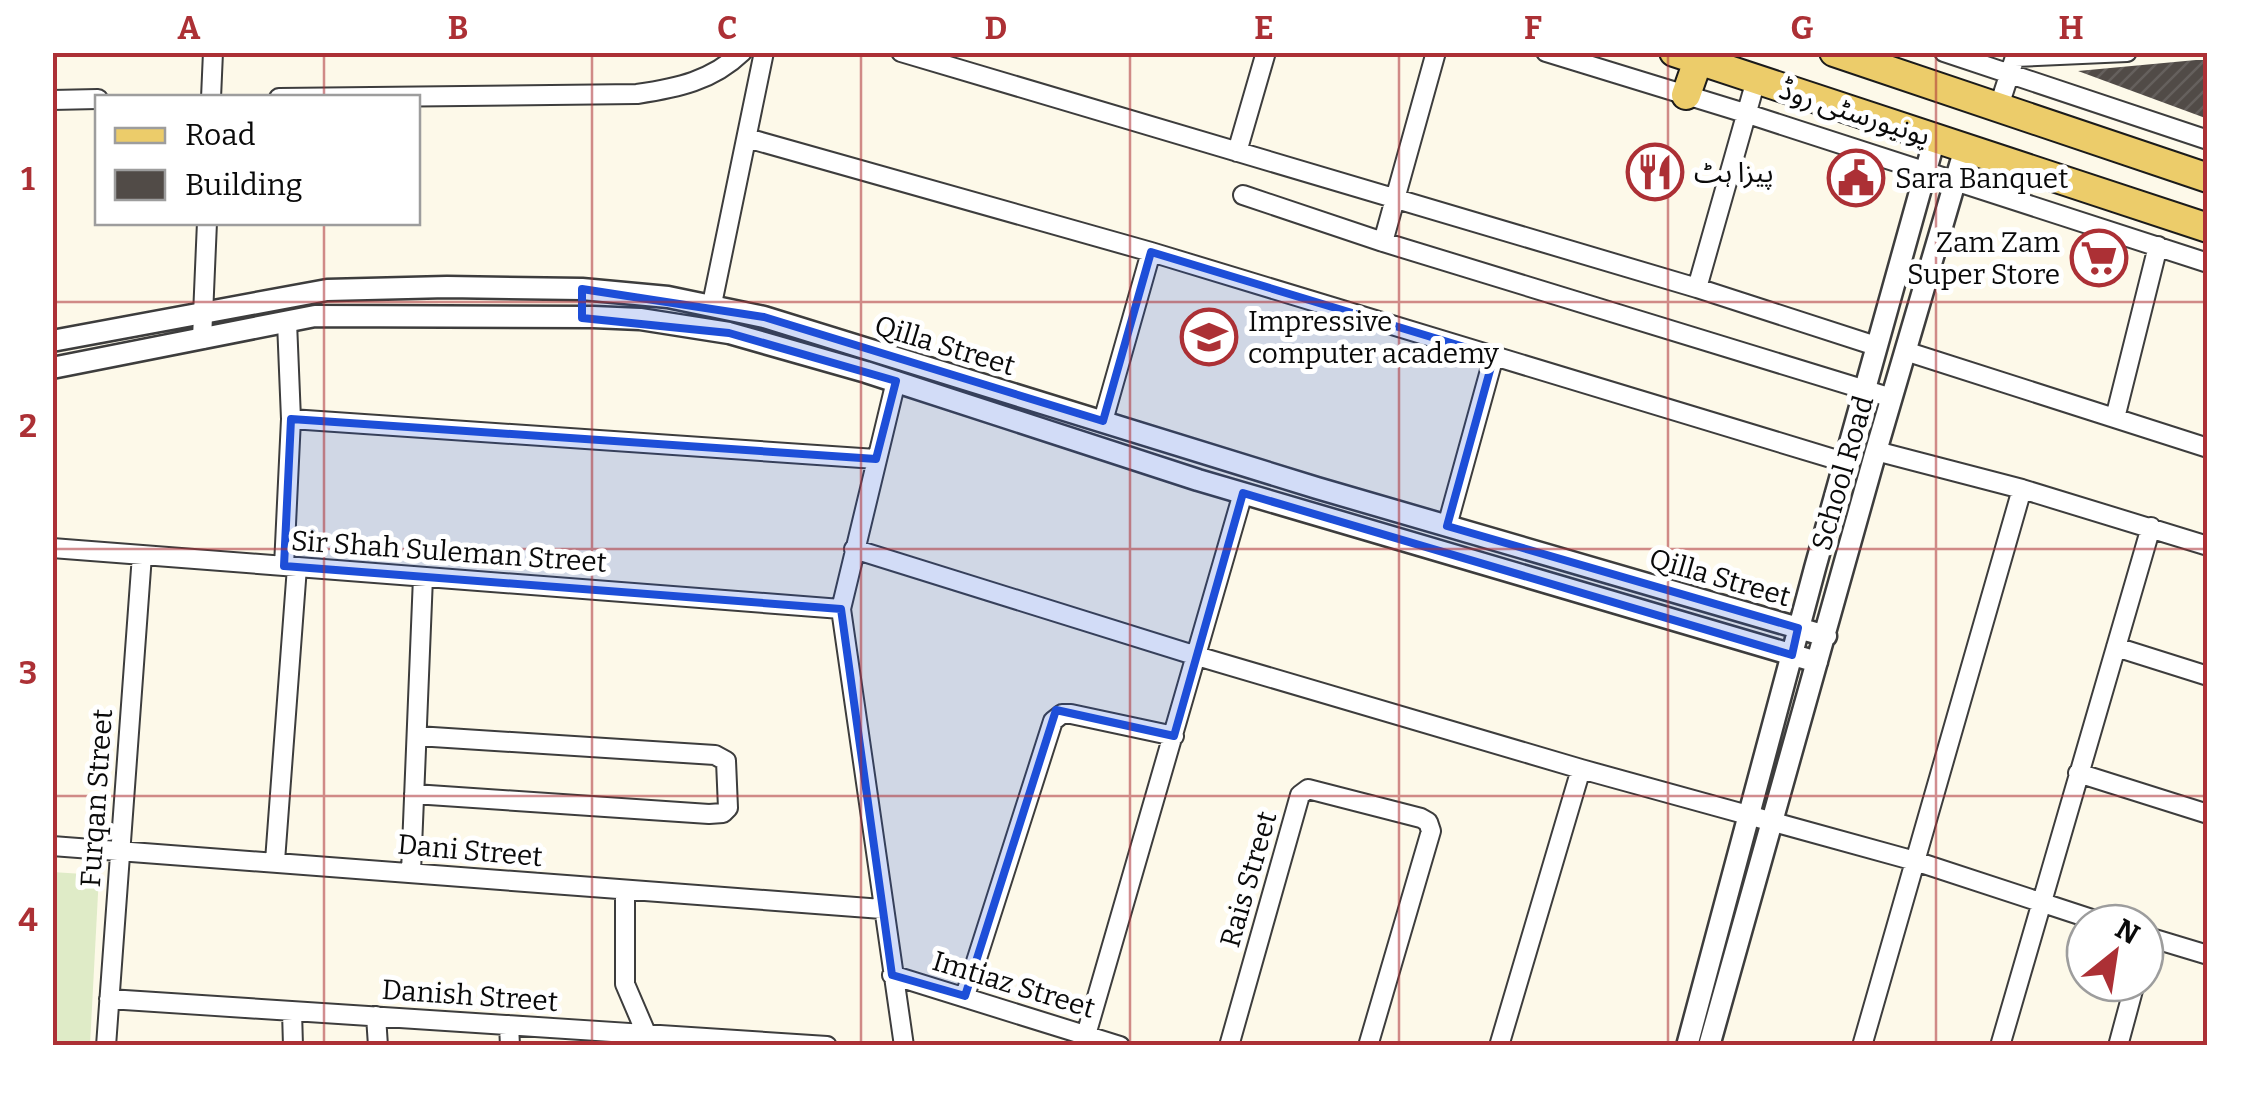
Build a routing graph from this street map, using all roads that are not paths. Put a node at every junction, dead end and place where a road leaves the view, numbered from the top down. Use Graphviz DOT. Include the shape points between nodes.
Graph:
graph roads {
  1 [pos="213,52"];
  2 [pos="742,52"];
  3 [pos="764,52"];
  4 [pos="901,52"];
  5 [pos="1266,52"];
  6 [pos="1436,52"];
  7 [pos="1546,52"];
  8 [pos="1834,52"];
  9 [pos="1944,52"];
  10 [pos="2128,52"];
  11 [pos="1691,55"];
  12 [pos="2008,74"];
  13 [pos="1756,80"];
  14 [pos="211,95"];
  15 [pos="1686,95"];
  16 [pos="420,96"];
  17 [pos="95,99"];
  18 [pos="52,100"];
  19 [pos="1998,109"];
  20 [pos="1748,114"];
  21 [pos="746,138"];
  22 [pos="1935,138"];
  23 [pos="2208,140"];
  24 [pos="1965,148"];
  25 [pos="1236,152"];
  26 [pos="1925,173"];
  27 [pos="2208,178"];
  28 [pos="1954,182"];
  29 [pos="1243,195"];
  30 [pos="1394,200"];
  31 [pos="206,225"];
  32 [pos="2208,228"];
  33 [pos="1383,242"];
  34 [pos="2158,246"];
  35 [pos="1151,252"];
  36 [pos="2208,263"];
  37 [pos="1697,288"];
  38 [pos="582,290"];
  39 [pos="712,304"];
  40 [pos="204,313"];
  41 [pos="582,318"];
  42 [pos="286,322"];
  43 [pos="202,339"];
  44 [pos="52,340"];
  45 [pos="1876,346"];
  46 [pos="1905,351"];
  47 [pos="1494,356"];
  48 [pos="52,368"];
  49 [pos="896,381"];
  50 [pos="1865,389"];
  51 [pos="1892,398"];
  52 [pos="2115,418"];
  53 [pos="291,419"];
  54 [pos="1104,421"];
  55 [pos="2208,448"];
  56 [pos="1876,451"];
  57 [pos="876,460"];
  58 [pos="1844,462"];
  59 [pos="2022,489"];
  60 [pos="1243,493"];
  61 [pos="1446,526"];
  62 [pos="2151,527"];
  63 [pos="2208,546"];
  64 [pos="52,548"];
  65 [pos="854,549"];
  66 [pos="142,555"];
  67 [pos="290,566"];
  68 [pos="423,577"];
  69 [pos="842,610"];
  70 [pos="1798,628"];
  71 [pos="1826,636"];
  72 [pos="2116,647"];
  73 [pos="1792,655"];
  74 [pos="1197,656"];
  75 [pos="1818,662"];
  76 [pos="2208,676"];
  77 [pos="416,736"];
  78 [pos="1174,736"];
  79 [pos="1580,769"];
  80 [pos="2078,773"];
  81 [pos="414,794"];
  82 [pos="2208,814"];
  83 [pos="1748,815"];
  84 [pos="1771,820"];
  85 [pos="52,846"];
  86 [pos="120,851"];
  87 [pos="276,861"];
  88 [pos="1915,861"];
  89 [pos="411,872"];
  90 [pos="625,892"];
  91 [pos="2040,903"];
  92 [pos="882,909"];
  93 [pos="2065,911"];
  94 [pos="2165,945"];
  95 [pos="2208,955"];
  96 [pos="892,975"];
  97 [pos="966,996"];
  98 [pos="109,998"];
  99 [pos="2130,1003"];
  100 [pos="292,1011"];
  101 [pos="376,1016"];
  102 [pos="509,1025"];
  103 [pos="1086,1035"];
  104 [pos="649,1040"];
  105 [pos="777,1044"];
  106 [pos="106,1046"];
  107 [pos="293,1046"];
  108 [pos="378,1046"];
  109 [pos="510,1046"];
  110 [pos="828,1046"];
  111 [pos="904,1046"];
  112 [pos="1120,1046"];
  113 [pos="1229,1046"];
  114 [pos="1368,1046"];
  115 [pos="1500,1046"];
  116 [pos="1687,1046"];
  117 [pos="1710,1046"];
  118 [pos="1862,1046"];
  119 [pos="2000,1046"];
  120 [pos="2118,1046"];
  1 -- 14 [label="street"];
  2 -- 16 [label="street" via="721,72 636,94"];
  3 -- 21 [label="street"];
  4 -- 25 [label="street"];
  5 -- 25 [label="street"];
  6 -- 30 [label="street"];
  7 -- 15 [label="street"];
  8 -- 19 [label="main road, یونیورسٹی روڈ"];
  9 -- 12 [label="street"];
  10 -- 12 [label="street" via="2015,56"];
  11 -- 13 [label="main road, یونیورسٹی روڈ"];
  11 -- 15 [label="main road"];
  12 -- 19 [label="street"];
  12 -- 23 [label="street"];
  13 -- 20 [label="street"];
  13 -- 22 [label="main road, یونیورسٹی روڈ"];
  15 -- 20 [label="street"];
  17 -- 18 [label="street"];
  19 -- 27 [label="main road, یونیورسٹی روڈ"];
  20 -- 26 [label="street"];
  20 -- 37 [label="street"];
  21 -- 35 [label="street"];
  21 -- 39 [label="street"];
  22 -- 24 [label="main road, یونیورسٹی روڈ"];
  22 -- 26 [label="street"];
  24 -- 28 [label="street, School Road"];
  24 -- 32 [label="main road, یونیورسٹی روڈ"];
  25 -- 30 [label="street"];
  26 -- 28 [label="street"];
  26 -- 45 [label="street"];
  28 -- 34 [label="street"];
  28 -- 46 [label="street, School Road"];
  29 -- 33 [label="street"];
  30 -- 33 [label="street"];
  30 -- 37 [label="street"];
  31 -- 40 [label="street"];
  33 -- 50 [label="street"];
  34 -- 36 [label="street"];
  34 -- 52 [label="street"];
  35 -- 47 [label="street"];
  35 -- 54 [label="street"];
  37 -- 45 [label="street"];
  38 -- 39 [label="street, Qilla Street"];
  38 -- 40 [label="street, Qilla Street" via="327,290"];
  38 -- 41 [label="street"];
  39 -- 54 [label="street, Qilla Street"];
  40 -- 43 [label="street"];
  40 -- 44 [label="street, Qilla Street"];
  41 -- 42 [label="street, Qilla Street" via="315,316"];
  41 -- 49 [label="street, Qilla Street" via="729,333"];
  42 -- 43 [label="street, Qilla Street"];
  42 -- 53 [label="street"];
  43 -- 48 [label="street, Qilla Street"];
  45 -- 50 [label="street"];
  46 -- 51 [label="street, School Road"];
  46 -- 52 [label="street"];
  47 -- 58 [label="street"];
  47 -- 61 [label="street"];
  49 -- 57 [label="street"];
  49 -- 60 [label="street, Qilla Street"];
  50 -- 51 [label="street"];
  50 -- 58 [label="street"];
  51 -- 56 [label="street, School Road"];
  52 -- 55 [label="street"];
  53 -- 57 [label="street"];
  53 -- 67 [label="street"];
  54 -- 61 [label="street, Qilla Street"];
  56 -- 59 [label="street"];
  56 -- 71 [label="street, School Road"];
  57 -- 65 [label="street"];
  58 -- 70 [label="street"];
  59 -- 62 [label="street"];
  59 -- 88 [label="street"];
  60 -- 73 [label="street, Qilla Street"];
  60 -- 74 [label="street"];
  61 -- 70 [label="street, Qilla Street"];
  62 -- 63 [label="street"];
  62 -- 72 [label="street"];
  64 -- 66 [label="street, Sir Shah Suleman Street"];
  65 -- 69 [label="street"];
  65 -- 74 [label="street"];
  66 -- 67 [label="street, Sir Shah Suleman Street"];
  66 -- 86 [label="street, Furqan Street"];
  67 -- 68 [label="street, Sir Shah Suleman Street"];
  67 -- 87 [label="street"];
  68 -- 69 [label="street, Sir Shah Suleman Street"];
  68 -- 77 [label="street"];
  69 -- 92 [label="street"];
  70 -- 71 [label="street, Qilla Street"];
  70 -- 73 [label="street"];
  71 -- 75 [label="street, School Road"];
  72 -- 76 [label="street"];
  72 -- 80 [label="street"];
  73 -- 75 [label="street, Qilla Street"];
  73 -- 83 [label="street"];
  74 -- 78 [label="street"];
  74 -- 79 [label="street"];
  75 -- 84 [label="street, School Road"];
  77 -- 81 [label="street"];
  77 -- 81 [label="street" via="715,755 726,761 728,808 709,814"];
  78 -- 97 [label="street" via="1071,714 1052,721"];
  78 -- 103 [label="street"];
  79 -- 83 [label="street"];
  79 -- 115 [label="street"];
  80 -- 82 [label="street"];
  80 -- 91 [label="street"];
  81 -- 89 [label="street"];
  83 -- 84 [label="street"];
  83 -- 116 [label="street"];
  84 -- 88 [label="street"];
  84 -- 117 [label="street, School Road"];
  85 -- 86 [label="street, Dani Street"];
  86 -- 87 [label="street, Dani Street"];
  86 -- 98 [label="street, Furqan Street"];
  87 -- 89 [label="street, Dani Street"];
  88 -- 91 [label="street"];
  88 -- 118 [label="street"];
  89 -- 90 [label="street, Dani Street"];
  90 -- 92 [label="street, Dani Street"];
  90 -- 104 [label="street" via="625,984"];
  91 -- 93 [label="street"];
  91 -- 119 [label="street"];
  92 -- 96 [label="street"];
  94 -- 95 [label="street"];
  96 -- 97 [label="street, Imtiaz Street"];
  96 -- 111 [label="street"];
  97 -- 103 [label="street, Imtiaz Street"];
  98 -- 100 [label="street, Danish Street"];
  98 -- 106 [label="street, Furqan Street"];
  99 -- 120 [label="street"];
  100 -- 101 [label="street, Danish Street"];
  100 -- 107 [label="street"];
  101 -- 102 [label="street, Danish Street"];
  101 -- 108 [label="street"];
  102 -- 104 [label="street, Danish Street"];
  102 -- 109 [label="street"];
  103 -- 112 [label="street, Imtiaz Street"];
  104 -- 105 [label="street, Danish Street"];
  105 -- 110 [label="street, Danish Street"];
  113 -- 114 [label="street, Rais Street" via="1300,795 1308,788 1421,818 1431,831"];
}
